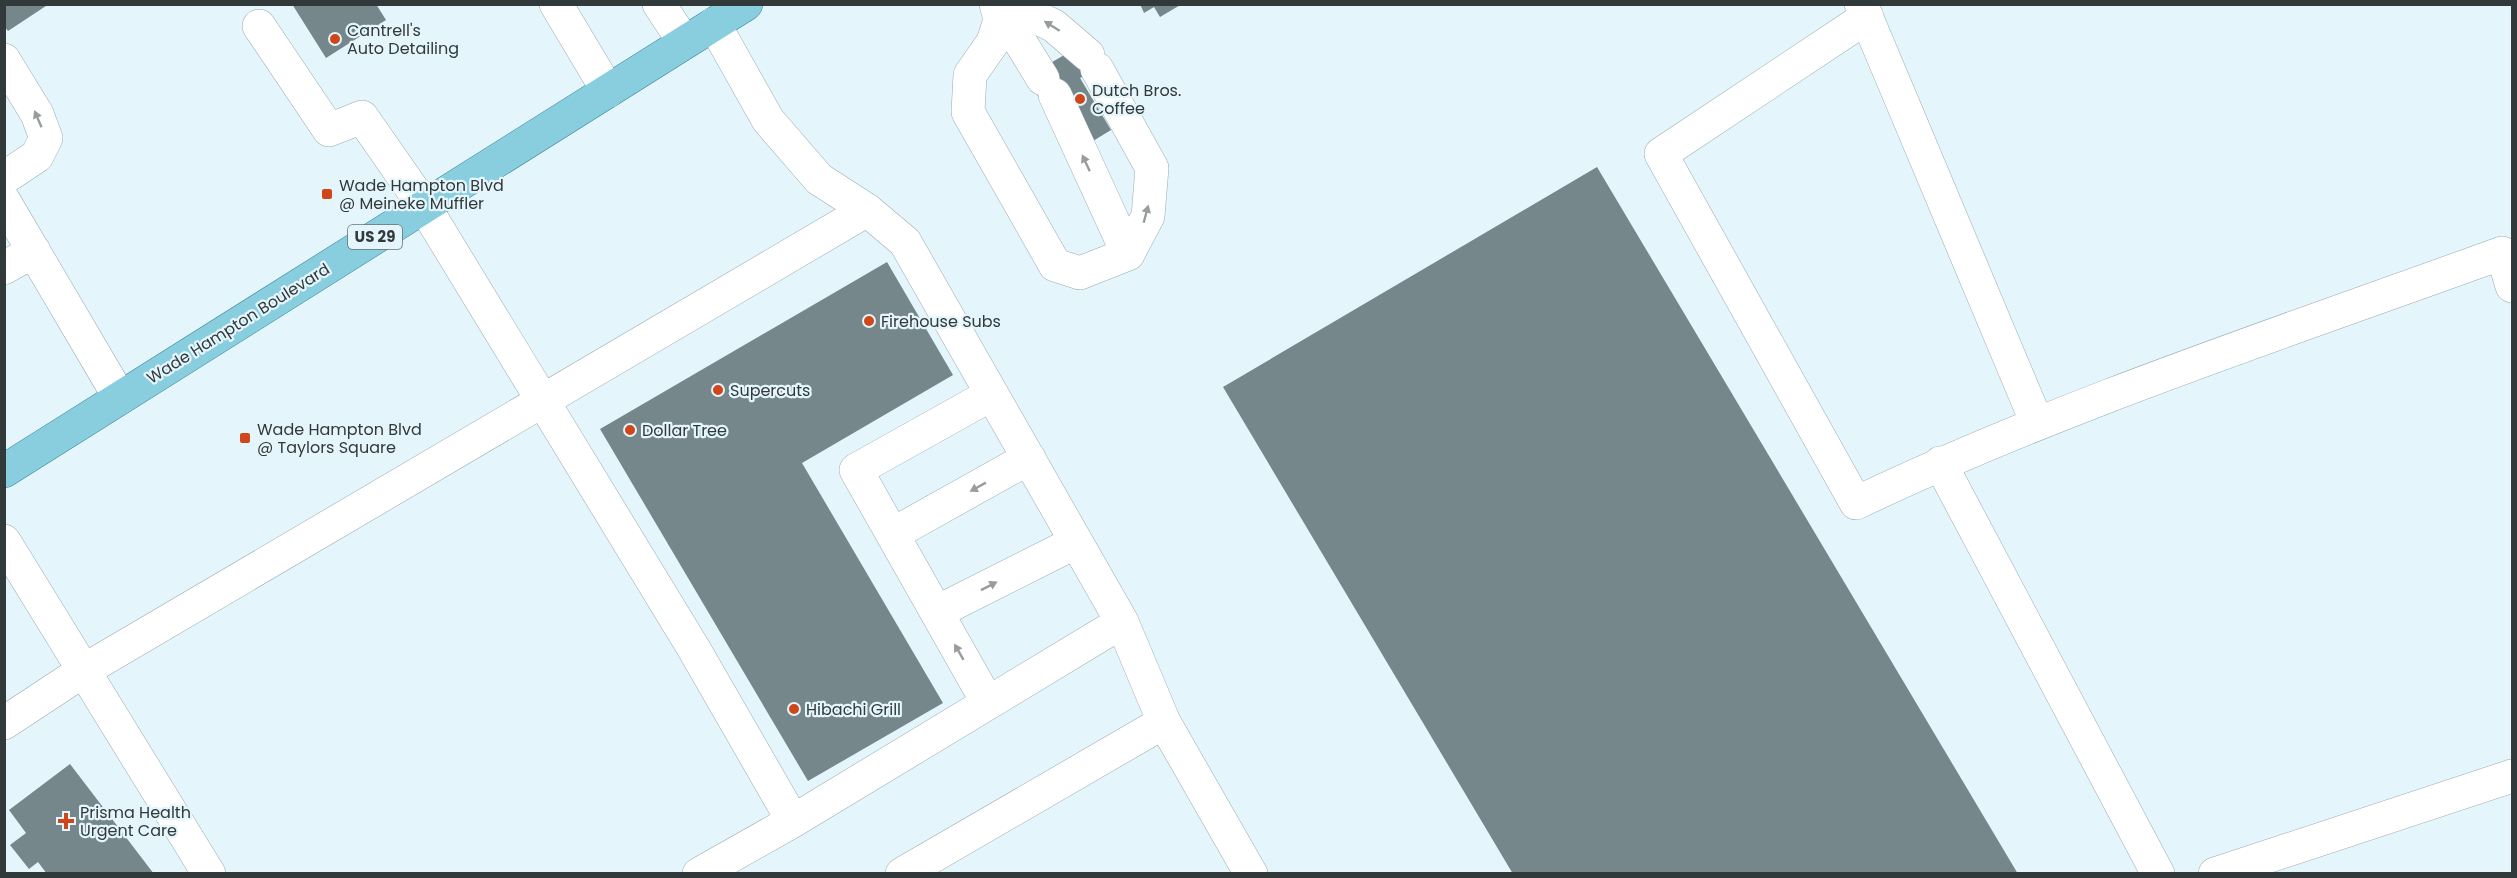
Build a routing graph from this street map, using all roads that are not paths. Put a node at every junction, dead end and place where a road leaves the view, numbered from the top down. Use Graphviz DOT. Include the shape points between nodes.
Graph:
graph roads {
  1 [pos="556,4"];
  2 [pos="659,4"];
  3 [pos="746,4"];
  4 [pos="997,4"];
  5 [pos="1010,4"];
  6 [pos="1864,11"];
  7 [pos="714,24"];
  8 [pos="260,26"];
  9 [pos="684,42"];
  10 [pos="4,60"];
  11 [pos="608,91"];
  12 [pos="4,178"];
  13 [pos="4,201"];
  14 [pos="424,206"];
  15 [pos="867,210"];
  16 [pos="34,251"];
  17 [pos="1128,254"];
  18 [pos="4,268"];
  19 [pos="2512,286"];
  20 [pos="992,394"];
  21 [pos="120,398"];
  22 [pos="543,401"];
  23 [pos="2037,423"];
  24 [pos="1029,458"];
  25 [pos="1940,463"];
  26 [pos="4,471"];
  27 [pos="893,534"];
  28 [pos="4,541"];
  29 [pos="1076,542"];
  30 [pos="937,612"];
  31 [pos="1122,622"];
  32 [pos="83,671"];
  33 [pos="988,703"];
  34 [pos="1164,722"];
  35 [pos="4,723"];
  36 [pos="2512,776"];
  37 [pos="793,821"];
  38 [pos="209,873"];
  39 [pos="699,873"];
  40 [pos="902,873"];
  41 [pos="1251,873"];
  42 [pos="2158,873"];
  43 [pos="2216,873"];
  1 -- 11 [label="lane"];
  2 -- 9 [label="lane"];
  3 -- 7 [label="main road, Wade Hampton Boulevard / US 29"];
  17 -- 4 [label="lane, one-way" via="1049,87"];
  4 -- 17 [label="lane" via="1000,20 993,42 969,75 968,112 1055,265 1080,273"];
  17 -- 5 [label="lane, one-way" via="1148,216 1152,168 1092,62 1054,26"];
  6 -- 23 [label="lane"];
  6 -- 25 [label="lane" via="1661,154 1856,503"];
  7 -- 9 [label="main road, Wade Hampton Boulevard / US 29"];
  7 -- 15 [label="lane" via="768,120 819,179"];
  8 -- 14 [label="lane" via="329,130 362,117"];
  9 -- 11 [label="main road, Wade Hampton Boulevard / US 29"];
  12 -- 10 [label="lane, one-way" via="37,156 46,138 37,114"];
  11 -- 14 [label="main road, Wade Hampton Boulevard / US 29"];
  13 -- 16 [label="lane"];
  14 -- 21 [label="main road, Wade Hampton Boulevard / US 29"];
  14 -- 22 [label="lane"];
  15 -- 20 [label="lane" via="905,242"];
  15 -- 22 [label="lane"];
  16 -- 18 [label="lane"];
  16 -- 21 [label="lane"];
  19 -- 23 [label="lane" via="2502,253"];
  20 -- 24 [label="lane"];
  20 -- 27 [label="lane" via="856,470"];
  21 -- 26 [label="main road, Wade Hampton Boulevard / US 29"];
  22 -- 32 [label="lane"];
  22 -- 37 [label="lane" via="699,657"];
  23 -- 25 [label="lane"];
  24 -- 27 [label="lane, one-way"];
  24 -- 29 [label="lane"];
  25 -- 42 [label="lane"];
  27 -- 30 [label="lane"];
  28 -- 32 [label="lane"];
  30 -- 29 [label="lane, one-way"];
  29 -- 31 [label="lane"];
  33 -- 30 [label="lane, one-way"];
  31 -- 33 [label="lane"];
  31 -- 34 [label="lane"];
  32 -- 35 [label="lane"];
  32 -- 38 [label="lane"];
  33 -- 37 [label="lane"];
  34 -- 40 [label="lane"];
  34 -- 41 [label="lane"];
  36 -- 43 [label="lane"];
  37 -- 39 [label="lane"];
}
